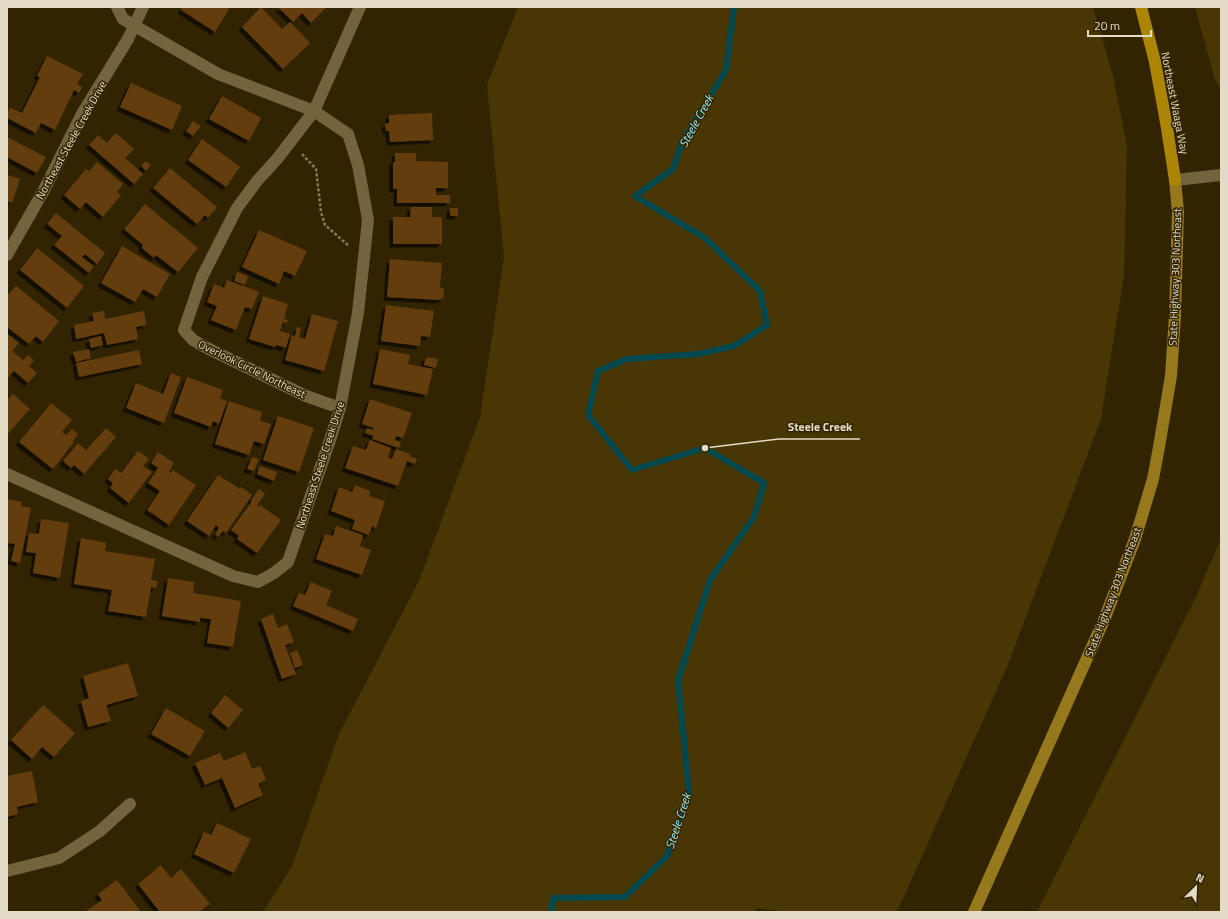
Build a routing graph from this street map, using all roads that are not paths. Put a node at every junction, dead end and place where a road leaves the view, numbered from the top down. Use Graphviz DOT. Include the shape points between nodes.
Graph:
graph roads {
  1 [pos="117,7"];
  2 [pos="143,7"];
  3 [pos="360,7"];
  4 [pos="1141,7"];
  5 [pos="135,26"];
  6 [pos="314,111"];
  7 [pos="1221,175"];
  8 [pos="1175,180"];
  9 [pos="7,255"];
  10 [pos="340,408"];
  11 [pos="7,474"];
  12 [pos="130,804"];
  13 [pos="7,870"];
  14 [pos="974,912"];
  1 -- 5 [label="street, Northeast Steele Creek Drive" via="123,18"];
  2 -- 5 [label="street"];
  3 -- 6 [label="street, Overlook Circle Northeast"];
  4 -- 8 [label="highway, Northeast Waaga Way" via="1155,62"];
  5 -- 6 [label="street, Northeast Steele Creek Drive" via="218,74"];
  5 -- 9 [label="street, Northeast Steele Creek Drive" via="82,114 44,190"];
  6 -- 10 [label="street, Northeast Steele Creek Drive" via="348,134 358,165 368,220 358,313"];
  6 -- 10 [label="street, Overlook Circle Northeast" via="237,208 202,277 184,330 193,340 207,348 306,396"];
  7 -- 8 [label="street"];
  8 -- 14 [label="main road, State Highway 303 Northeast" via="1178,212 1171,376 1153,479 1135,539 1104,620"];
  10 -- 11 [label="street, Northeast Steele Creek Drive" via="288,562 258,582 233,576"];
  12 -- 13 [label="street" via="100,831 59,858"];
}
